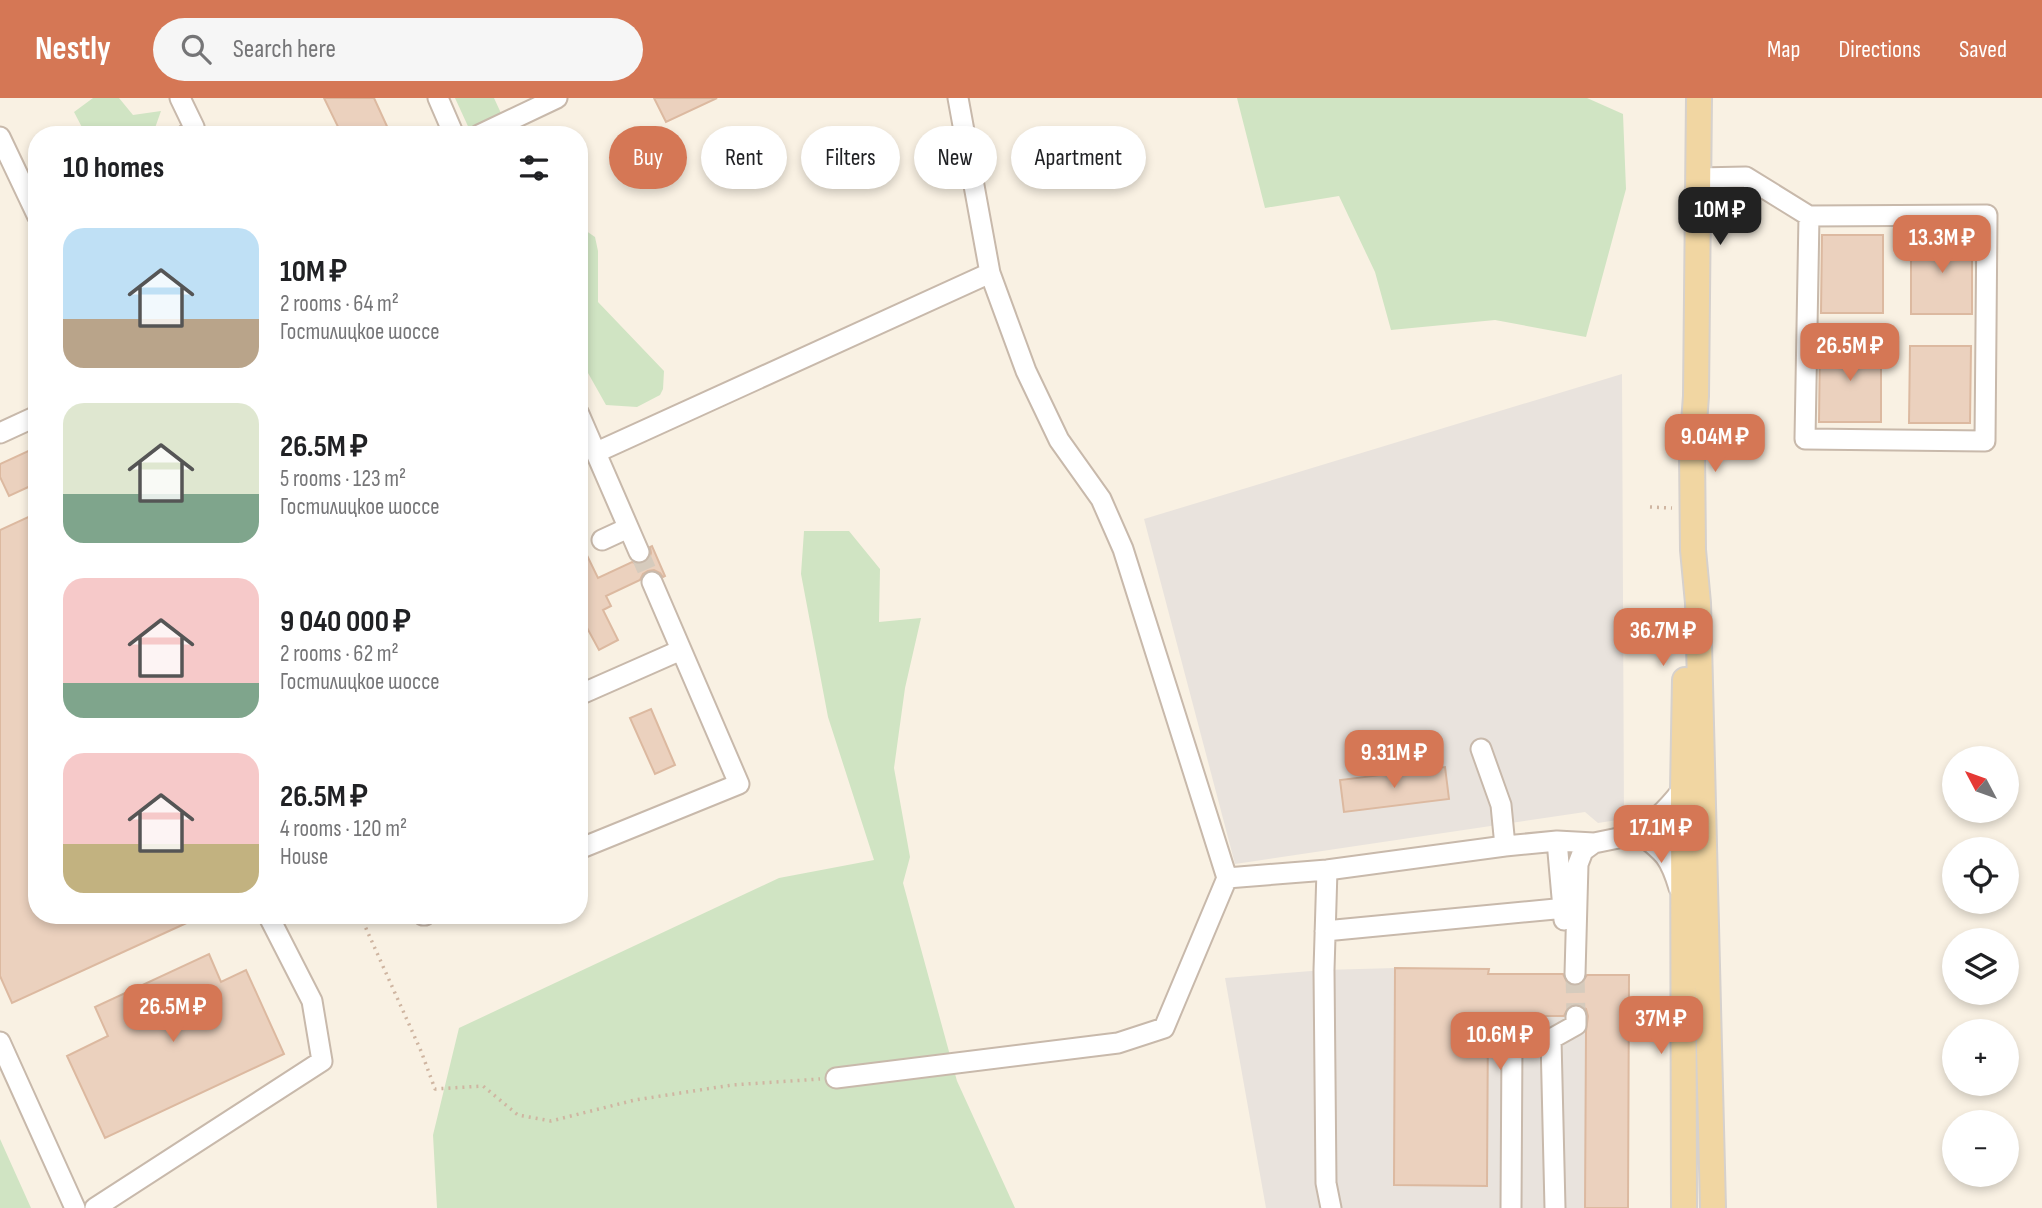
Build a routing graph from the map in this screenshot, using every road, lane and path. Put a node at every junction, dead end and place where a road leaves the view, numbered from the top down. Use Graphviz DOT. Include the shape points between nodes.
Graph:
graph roads {
  1 [pos="180,98"];
  2 [pos="438,98"];
  3 [pos="557,98"];
  4 [pos="959,98"];
  5 [pos="1699,98"];
  6 [pos="194,126"];
  7 [pos="450,126"];
  8 [pos="498,126"];
  9 [pos="0,137"];
  10 [pos="1698,178"];
  11 [pos="28,196"];
  12 [pos="1810,216"];
  13 [pos="990,273"];
  14 [pos="28,420"];
  15 [pos="0,433"];
  16 [pos="588,433"];
  17 [pos="597,452"];
  18 [pos="628,528"];
  19 [pos="602,540"];
  20 [pos="1693,550"];
  21 [pos="639,552"];
  22 [pos="652,582"];
  23 [pos="681,650"];
  24 [pos="588,691"];
  25 [pos="1481,749"];
  26 [pos="1683,789"];
  27 [pos="1694,823"];
  28 [pos="1640,834"];
  29 [pos="1557,841"];
  30 [pos="1594,844"];
  31 [pos="588,845"];
  32 [pos="1505,846"];
  33 [pos="1327,870"];
  34 [pos="1227,878"];
  35 [pos="1683,904"];
  36 [pos="1570,908"];
  37 [pos="273,924"];
  38 [pos="364,924"];
  39 [pos="1325,932"];
  40 [pos="1569,974"];
  41 [pos="0,1042"];
  42 [pos="836,1078"];
  43 [pos="75,1208"];
  44 [pos="95,1208"];
  45 [pos="1331,1208"];
  46 [pos="1511,1208"];
  47 [pos="1555,1208"];
  48 [pos="1684,1208"];
  49 [pos="1713,1208"];
  1 -- 6 [label="street"];
  2 -- 7 [label="street"];
  3 -- 8 [label="street"];
  4 -- 13 [label="street"];
  5 -- 10 [label="main road"];
  9 -- 11 [label="street"];
  10 -- 12 [label="street" via="1746,177"];
  10 -- 20 [label="main road"];
  12 -- 12 [label="street" via="1805,439 1985,441 1987,215"];
  13 -- 17 [label="street"];
  13 -- 34 [label="street" via="1026,370 1059,440 1101,499 1123,549"];
  14 -- 15 [label="street"];
  16 -- 17 [label="street"];
  17 -- 18 [label="street"];
  18 -- 19 [label="street"];
  18 -- 21 [label="street"];
  20 -- 26 [label="main road" via="1687,602"];
  20 -- 27 [label="main road" via="1698,603"];
  22 -- 23 [label="street"];
  23 -- 24 [label="street"];
  23 -- 31 [label="street" via="739,784"];
  25 -- 32 [label="street" via="1501,805"];
  26 -- 27 [label="main road"];
  26 -- 29 [label="street" via="1662,814 1641,826"];
  27 -- 28 [label="street"];
  27 -- 35 [label="main road"];
  27 -- 49 [label="main road"];
  28 -- 30 [label="street"];
  28 -- 35 [label="street" via="1663,852"];
  29 -- 30 [label="street"];
  29 -- 32 [label="street"];
  29 -- 36 [label="street"];
  30 -- 36 [label="street" via="1583,850"];
  32 -- 33 [label="street"];
  33 -- 34 [label="street"];
  33 -- 39 [label="street"];
  34 -- 42 [label="street" via="1164,1028 1118,1043"];
  35 -- 48 [label="main road"];
  36 -- 39 [label="street"];
  36 -- 40 [label="street"];
  37 -- 44 [label="street" via="312,1001 322,1061"];
  38 -- 42 [label="path" via="435,1089 483,1086 518,1115 551,1121 635,1100 732,1085"];
  39 -- 45 [label="street" via="1326,1183"];
  41 -- 43 [label="street"];
  46 -- 47 [label="street" via="1512,1041 1564,1026"];
}
